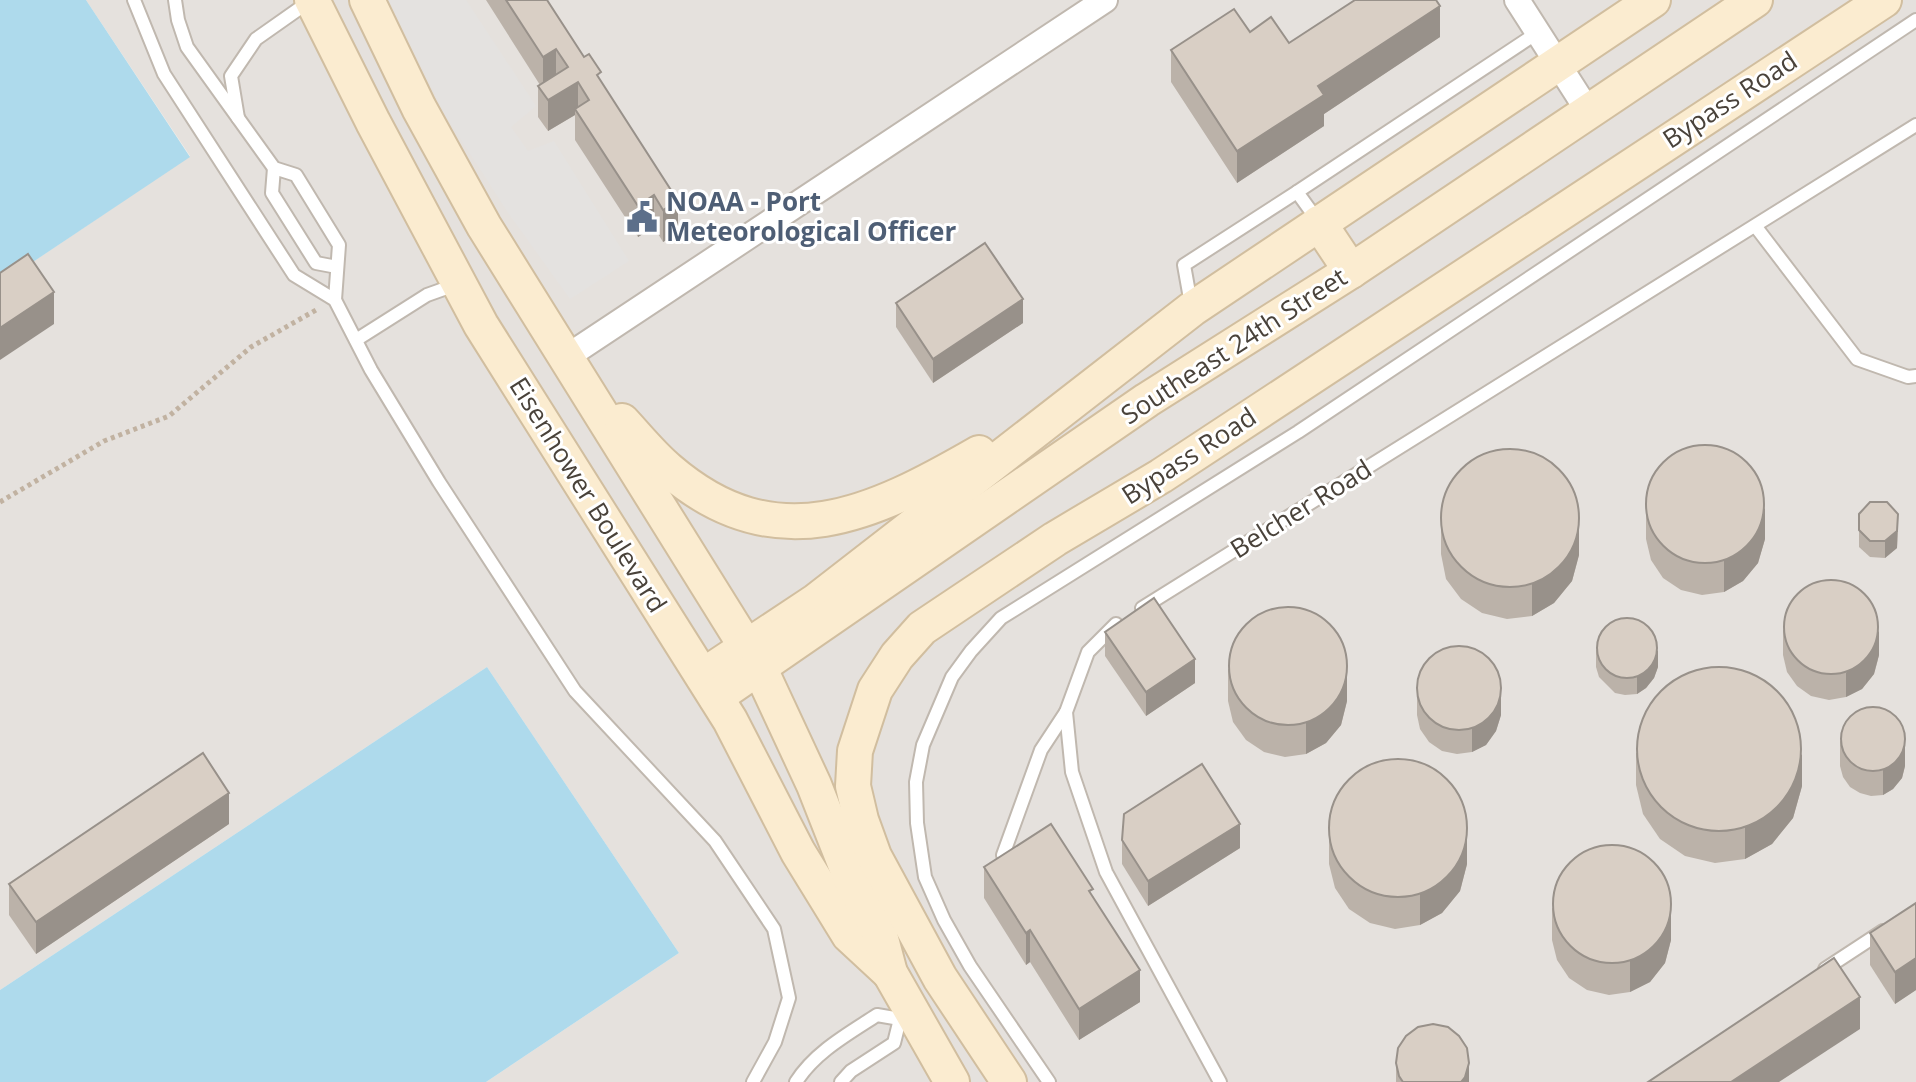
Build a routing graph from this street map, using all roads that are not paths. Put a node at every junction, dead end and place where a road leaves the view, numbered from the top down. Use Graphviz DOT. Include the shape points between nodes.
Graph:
graph roads {
  1 [pos="134,0"];
  2 [pos="175,0"];
  3 [pos="312,0"];
  4 [pos="367,0"];
  5 [pos="1105,0"];
  6 [pos="1517,0"];
  7 [pos="1653,0"];
  8 [pos="1755,0"];
  9 [pos="1884,0"];
  10 [pos="1916,20"];
  11 [pos="1537,33"];
  12 [pos="1557,64"];
  13 [pos="1588,111"];
  14 [pos="238,121"];
  15 [pos="1916,125"];
  16 [pos="274,168"];
  17 [pos="1297,192"];
  18 [pos="1319,223"];
  19 [pos="1756,227"];
  20 [pos="337,267"];
  21 [pos="1351,271"];
  22 [pos="458,284"];
  23 [pos="335,300"];
  24 [pos="1192,309"];
  25 [pos="356,340"];
  26 [pos="565,358"];
  27 [pos="1916,376"];
  28 [pos="1089,389"];
  29 [pos="753,658"];
  30 [pos="710,686"];
  31 [pos="1066,712"];
  32 [pos="1003,855"];
  33 [pos="1890,927"];
  34 [pos="890,973"];
  35 [pos="1810,979"];
  36 [pos="905,1016"];
  37 [pos="753,1082"];
  38 [pos="796,1082"];
  39 [pos="841,1082"];
  40 [pos="952,1082"];
  41 [pos="1009,1082"];
  42 [pos="1049,1082"];
  43 [pos="1220,1082"];
  1 -- 23 [label="lane" via="164,74 294,275"];
  2 -- 14 [label="lane" via="187,47"];
  3 -- 14 [label="lane" via="256,39 231,76"];
  3 -- 22 [label="street, Eisenhower Boulevard"];
  4 -- 26 [label="street, Eisenhower Boulevard" via="484,226"];
  5 -- 26 [label="street"];
  6 -- 11 [label="street"];
  7 -- 12 [label="street, Southeast 24th Street"];
  8 -- 13 [label="street, Southeast 24th Street"];
  9 -- 41 [label="street, Bypass Road" via="1161,476 1055,539 922,628 897,656 875,690 855,751 853,786 861,820 874,856 940,978"];
  10 -- 42 [label="lane" via="1311,423 1001,618 971,651 952,677 923,745 916,782 925,877 970,966"];
  11 -- 12 [label="street"];
  11 -- 17 [label="lane"];
  12 -- 13 [label="street"];
  12 -- 18 [label="street, Southeast 24th Street"];
  13 -- 21 [label="street, Southeast 24th Street"];
  14 -- 16 [label="lane"];
  15 -- 19 [label="lane, Belcher Road"];
  16 -- 20 [label="lane" via="296,175 339,245"];
  16 -- 20 [label="lane" via="272,193 302,241 316,263"];
  17 -- 18 [label="lane"];
  17 -- 24 [label="lane" via="1184,265"];
  18 -- 21 [label="street"];
  18 -- 24 [label="street, Southeast 24th Street"];
  19 -- 27 [label="lane" via="1857,359"];
  19 -- 31 [label="lane, Belcher Road" via="1115,625 1088,652"];
  20 -- 23 [label="lane"];
  21 -- 29 [label="street, Southeast 24th Street"];
  22 -- 25 [label="lane" via="427,295"];
  22 -- 30 [label="street, Eisenhower Boulevard"];
  23 -- 25 [label="lane"];
  24 -- 28 [label="street, Southeast 24th Street"];
  25 -- 37 [label="lane" via="439,482 575,691 715,841 774,929 789,998 775,1042"];
  26 -- 28 [label="street" via="668,470 711,501 754,517 793,523 840,518 878,506"];
  26 -- 29 [label="street, Eisenhower Boulevard"];
  28 -- 29 [label="street, Southeast 24th Street" via="816,601"];
  29 -- 30 [label="street, Southeast 24th Street"];
  29 -- 34 [label="street, Eisenhower Boulevard" via="879,931"];
  30 -- 34 [label="street, Eisenhower Boulevard" via="798,852 849,935"];
  31 -- 32 [label="lane" via="1041,750"];
  31 -- 43 [label="lane, Belcher Road" via="1072,772 1106,872"];
  33 -- 35 [label="lane"];
  34 -- 36 [label="street, Eisenhower Boulevard"];
  36 -- 38 [label="lane" via="877,1015 813,1060"];
  36 -- 39 [label="lane" via="894,1043"];
  36 -- 40 [label="street, Eisenhower Boulevard"];
}
